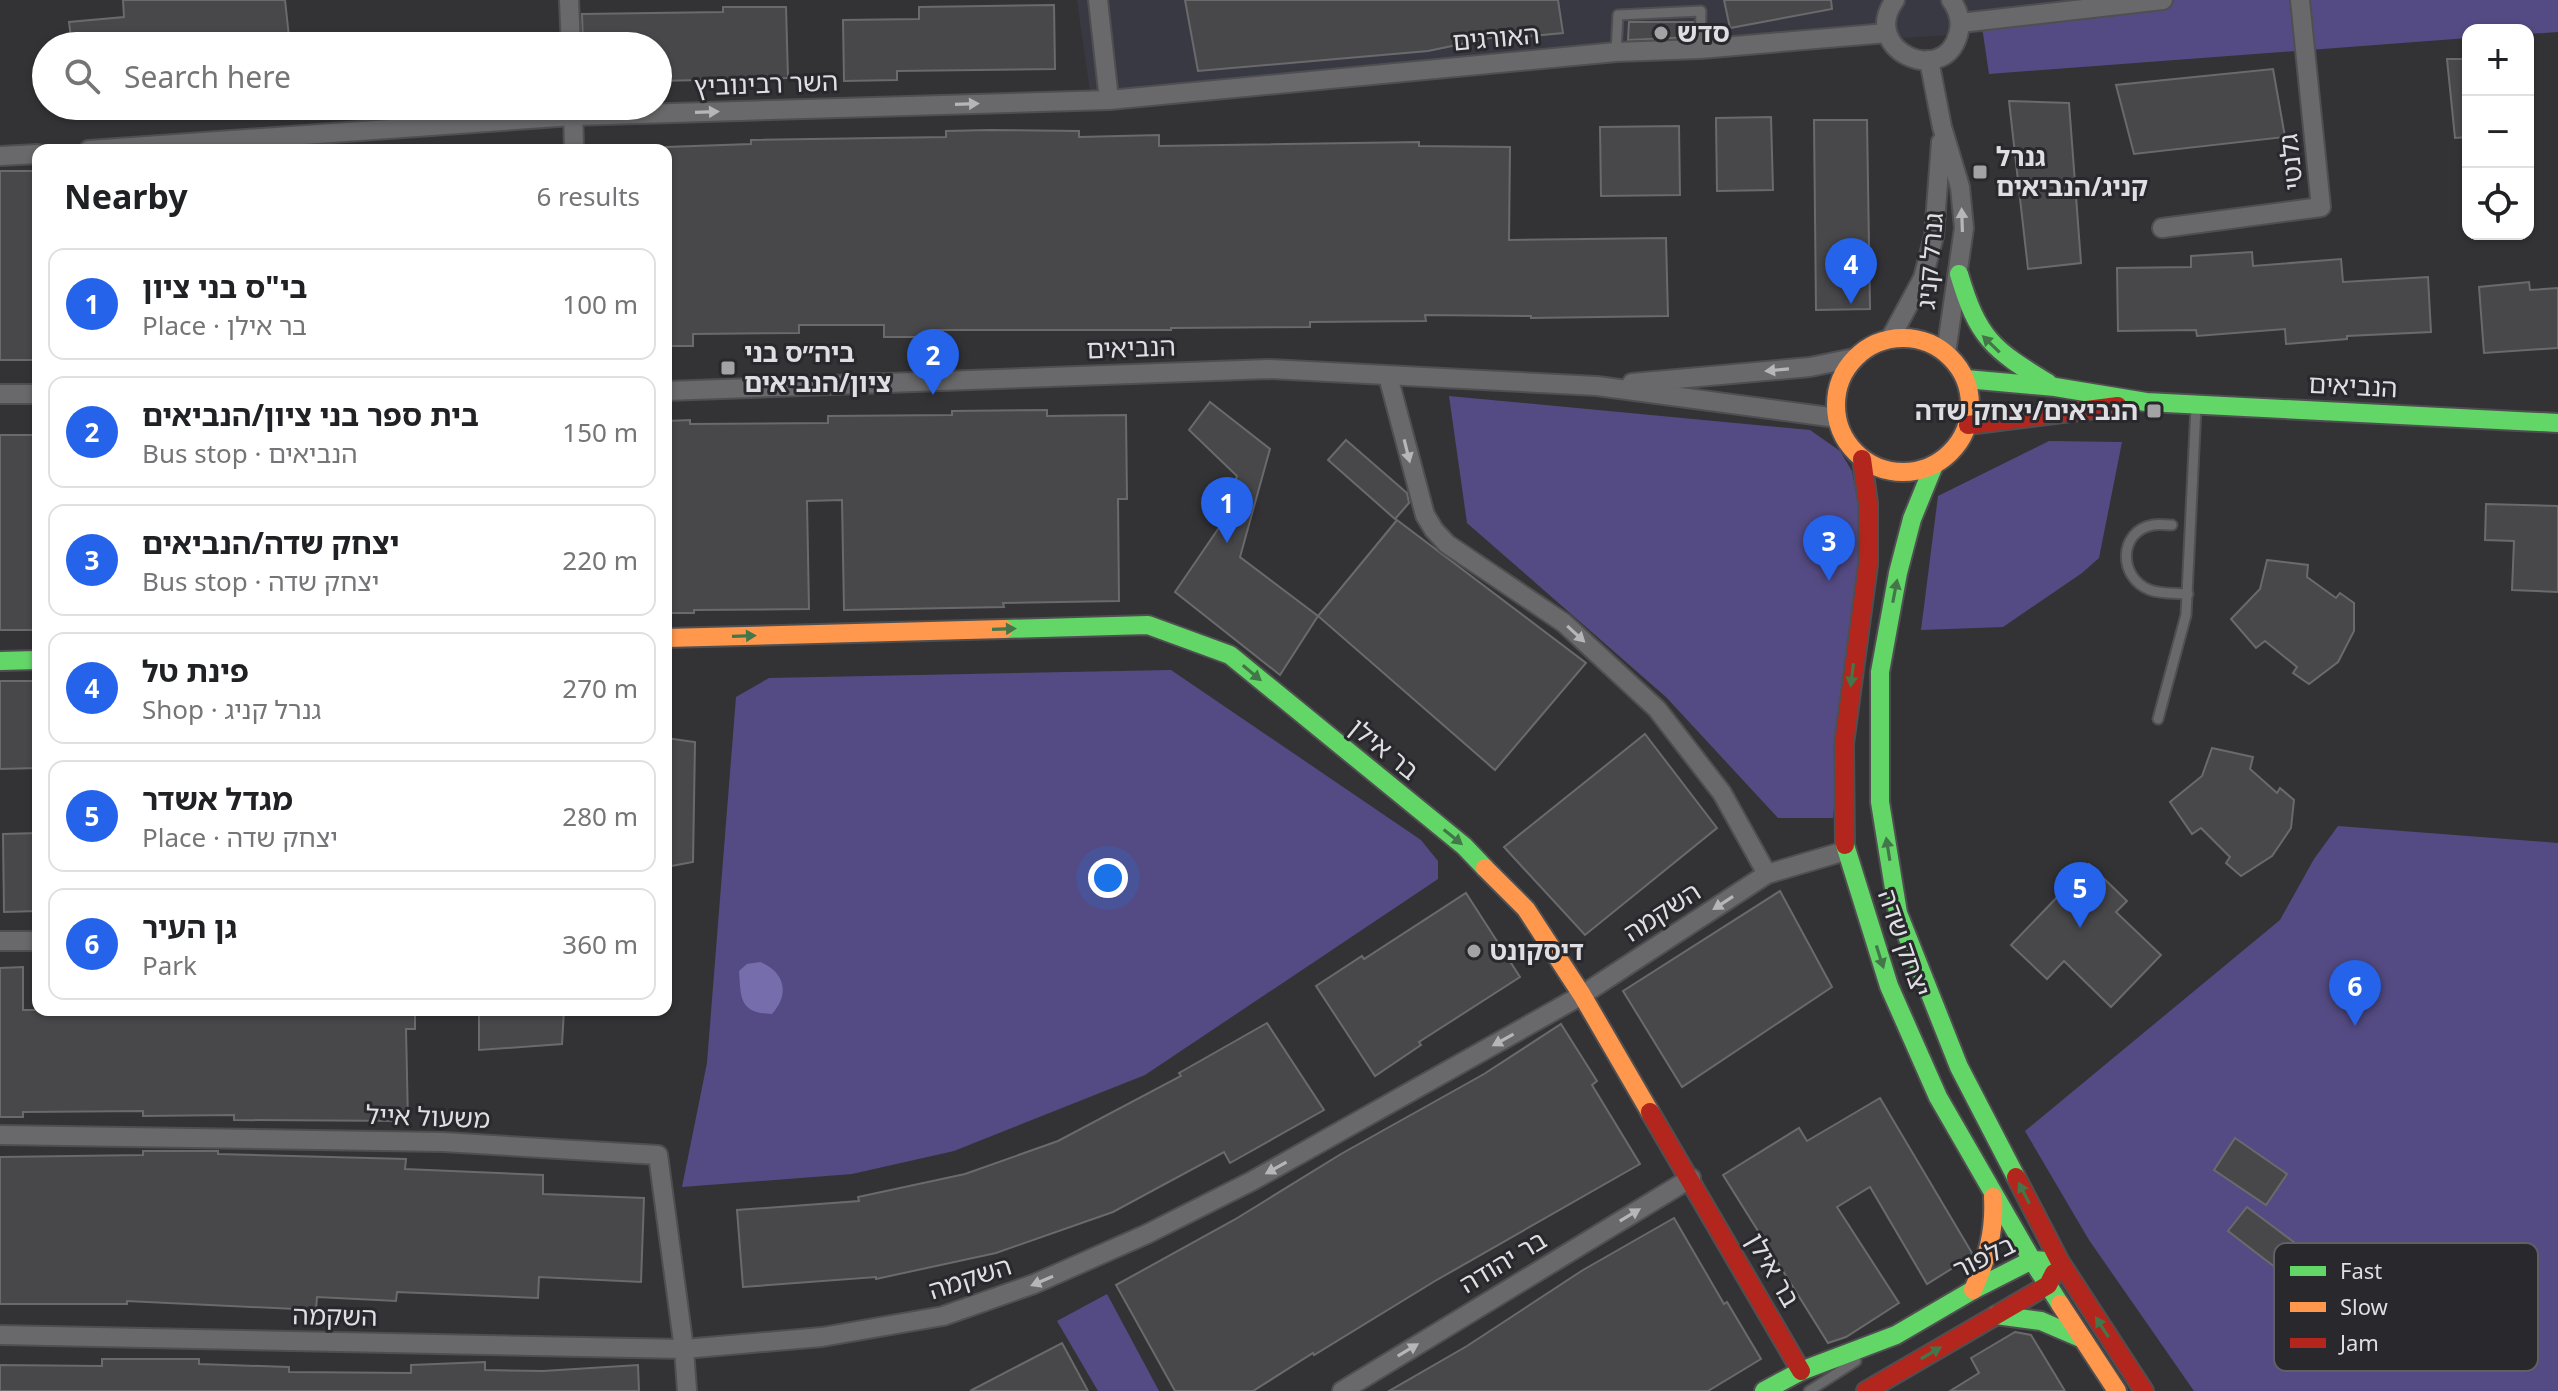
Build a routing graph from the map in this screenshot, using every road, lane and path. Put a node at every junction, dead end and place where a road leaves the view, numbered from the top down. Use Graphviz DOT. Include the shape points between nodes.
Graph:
graph roads {
  1 [pos="569,0"];
  2 [pos="1098,0"];
  3 [pos="1895,0"];
  4 [pos="1951,0"];
  5 [pos="2163,0"];
  6 [pos="2300,0"];
  7 [pos="1960,23"];
  8 [pos="570,32"];
  9 [pos="1887,33"];
  10 [pos="1700,49"];
  11 [pos="1616,52"];
  12 [pos="1929,60"];
  13 [pos="1109,100"];
  14 [pos="672,109"];
  15 [pos="461,120"];
  16 [pos="573,120"];
  17 [pos="1942,127"];
  18 [pos="163,144"];
  19 [pos="574,144"];
  20 [pos="32,154"];
  21 [pos="0,156"];
  22 [pos="2162,228"];
  23 [pos="1959,274"];
  24 [pos="1890,339"];
  25 [pos="1946,353"];
  26 [pos="1854,358"];
  27 [pos="1388,376"];
  28 [pos="1966,379"];
  29 [pos="1597,386"];
  30 [pos="2055,387"];
  31 [pos="672,391"];
  32 [pos="0,394"];
  33 [pos="32,394"];
  34 [pos="2146,402"];
  35 [pos="2196,404"];
  36 [pos="1837,418"];
  37 [pos="2558,423"];
  38 [pos="1968,425"];
  39 [pos="1862,459"];
  40 [pos="1934,465"];
  41 [pos="2172,525"];
  42 [pos="2188,594"];
  43 [pos="672,638"];
  44 [pos="32,660"];
  45 [pos="0,661"];
  46 [pos="2158,719"];
  47 [pos="1845,851"];
  48 [pos="1767,874"];
  49 [pos="0,941"];
  50 [pos="32,941"];
  51 [pos="1582,995"];
  52 [pos="0,1135"];
  53 [pos="1691,1178"];
  54 [pos="1992,1193"];
  55 [pos="2032,1260"];
  56 [pos="2060,1262"];
  57 [pos="2048,1285"];
  58 [pos="1973,1290"];
  59 [pos="1996,1315"];
  60 [pos="0,1335"];
  61 [pos="1896,1335"];
  62 [pos="2083,1339"];
  63 [pos="684,1349"];
  64 [pos="1801,1371"];
  65 [pos="687,1391"];
  66 [pos="1342,1391"];
  67 [pos="1764,1391"];
  68 [pos="1809,1391"];
  69 [pos="1866,1391"];
  70 [pos="2117,1391"];
  71 [pos="2144,1391"];
  1 -- 8 [label="street"];
  2 -- 13 [label="street"];
  3 -- 9 [label="street"];
  4 -- 7 [label="street"];
  5 -- 7 [label="street"];
  6 -- 22 [label="street, גלנטי" via="2321,207"];
  7 -- 12 [label="street" via="1955,43"];
  9 -- 10 [label="street, האורגים"];
  9 -- 12 [label="street" via="1903,55"];
  10 -- 11 [label="street, האורגים"];
  10 -- 11 [label="lane" via="1701,11 1618,15"];
  11 -- 13 [label="street, האורגים"];
  12 -- 17 [label="street, גנרל קניג"];
  14 -- 13 [label="street, השר רבינוביץ, one-way"];
  15 -- 18 [label="street, השר רבינוביץ"];
  16 -- 19 [label="street"];
  23 -- 17 [label="street, גנרל קניג, one-way" via="1964,228 1960,187"];
  17 -- 24 [label="street, גנרל קניג" via="1934,236 1923,278"];
  20 -- 21 [label="street"];
  23 -- 25 [label="street, גנרל קניג"];
  30 -- 23 [label="street, one-way" via="1992,348 1969,313"];
  24 -- 25 [label="street" via="1929,342"];
  24 -- 26 [label="street"];
  25 -- 28 [label="street"];
  26 -- 29 [label="street, הנביאים, one-way" via="1810,367"];
  26 -- 36 [label="street" via="1836,396"];
  27 -- 29 [label="street, הנביאים"];
  27 -- 31 [label="street, הנביאים" via="1269,369"];
  27 -- 48 [label="street, one-way" via="1425,515 1434,530 1564,623 1657,709 1722,793"];
  28 -- 30 [label="street, הנביאים"];
  28 -- 38 [label="street"];
  29 -- 36 [label="street, הנביאים"];
  30 -- 34 [label="street, הנביאים"];
  32 -- 33 [label="street"];
  34 -- 35 [label="street, הנביאים"];
  34 -- 38 [label="street, הנביאים"];
  35 -- 37 [label="street, הנביאים"];
  35 -- 42 [label="lane"];
  36 -- 39 [label="street"];
  38 -- 40 [label="street" via="1949,455"];
  39 -- 40 [label="street" via="1898,473"];
  39 -- 47 [label="street, יצחק שדה, one-way" via="1868,565 1844,744"];
  56 -- 40 [label="street, יצחק שדה, one-way" via="1959,1067 1898,913 1880,802 1880,672 1912,519"];
  41 -- 42 [label="lane" via="2151,525 2134,535 2126,547 2126,567 2150,590"];
  42 -- 46 [label="lane"];
  43 -- 51 [label="street, בר אילן, one-way" via="1148,625 1230,655 1464,846 1526,909"];
  44 -- 45 [label="street"];
  47 -- 48 [label="street, השקמה"];
  47 -- 54 [label="street, יצחק שדה, one-way" via="1889,986 1938,1097"];
  48 -- 51 [label="street, השקמה, one-way"];
  49 -- 50 [label="street"];
  51 -- 53 [label="street, בר אילן"];
  51 -- 63 [label="street, השקמה, one-way" via="1252,1181 1034,1284 943,1316 822,1337"];
  52 -- 63 [label="street, משעול אייל" via="443,1142 658,1155"];
  53 -- 64 [label="street, בר אילן"];
  66 -- 53 [label="street, בר יהודה, one-way"];
  54 -- 55 [label="street, יצחק שדה"];
  54 -- 58 [label="street" via="1993,1244"];
  55 -- 56 [label="street, בלפור"];
  55 -- 57 [label="street, יצחק שדה"];
  55 -- 58 [label="street, בלפור"];
  56 -- 57 [label="street, בלפור"];
  71 -- 56 [label="street, יצחק שדה, one-way"];
  57 -- 59 [label="street, בלפור"];
  57 -- 62 [label="street, יצחק שדה"];
  58 -- 61 [label="street, בלפור"];
  59 -- 62 [label="street" via="2041,1320"];
  69 -- 59 [label="street, בלפור, one-way"];
  60 -- 63 [label="street, השקמה"];
  61 -- 64 [label="street, בלפור"];
  61 -- 68 [label="lane"];
  62 -- 70 [label="street, יצחק שדה"];
  63 -- 65 [label="street"];
  64 -- 67 [label="street, בלפור"];
}
